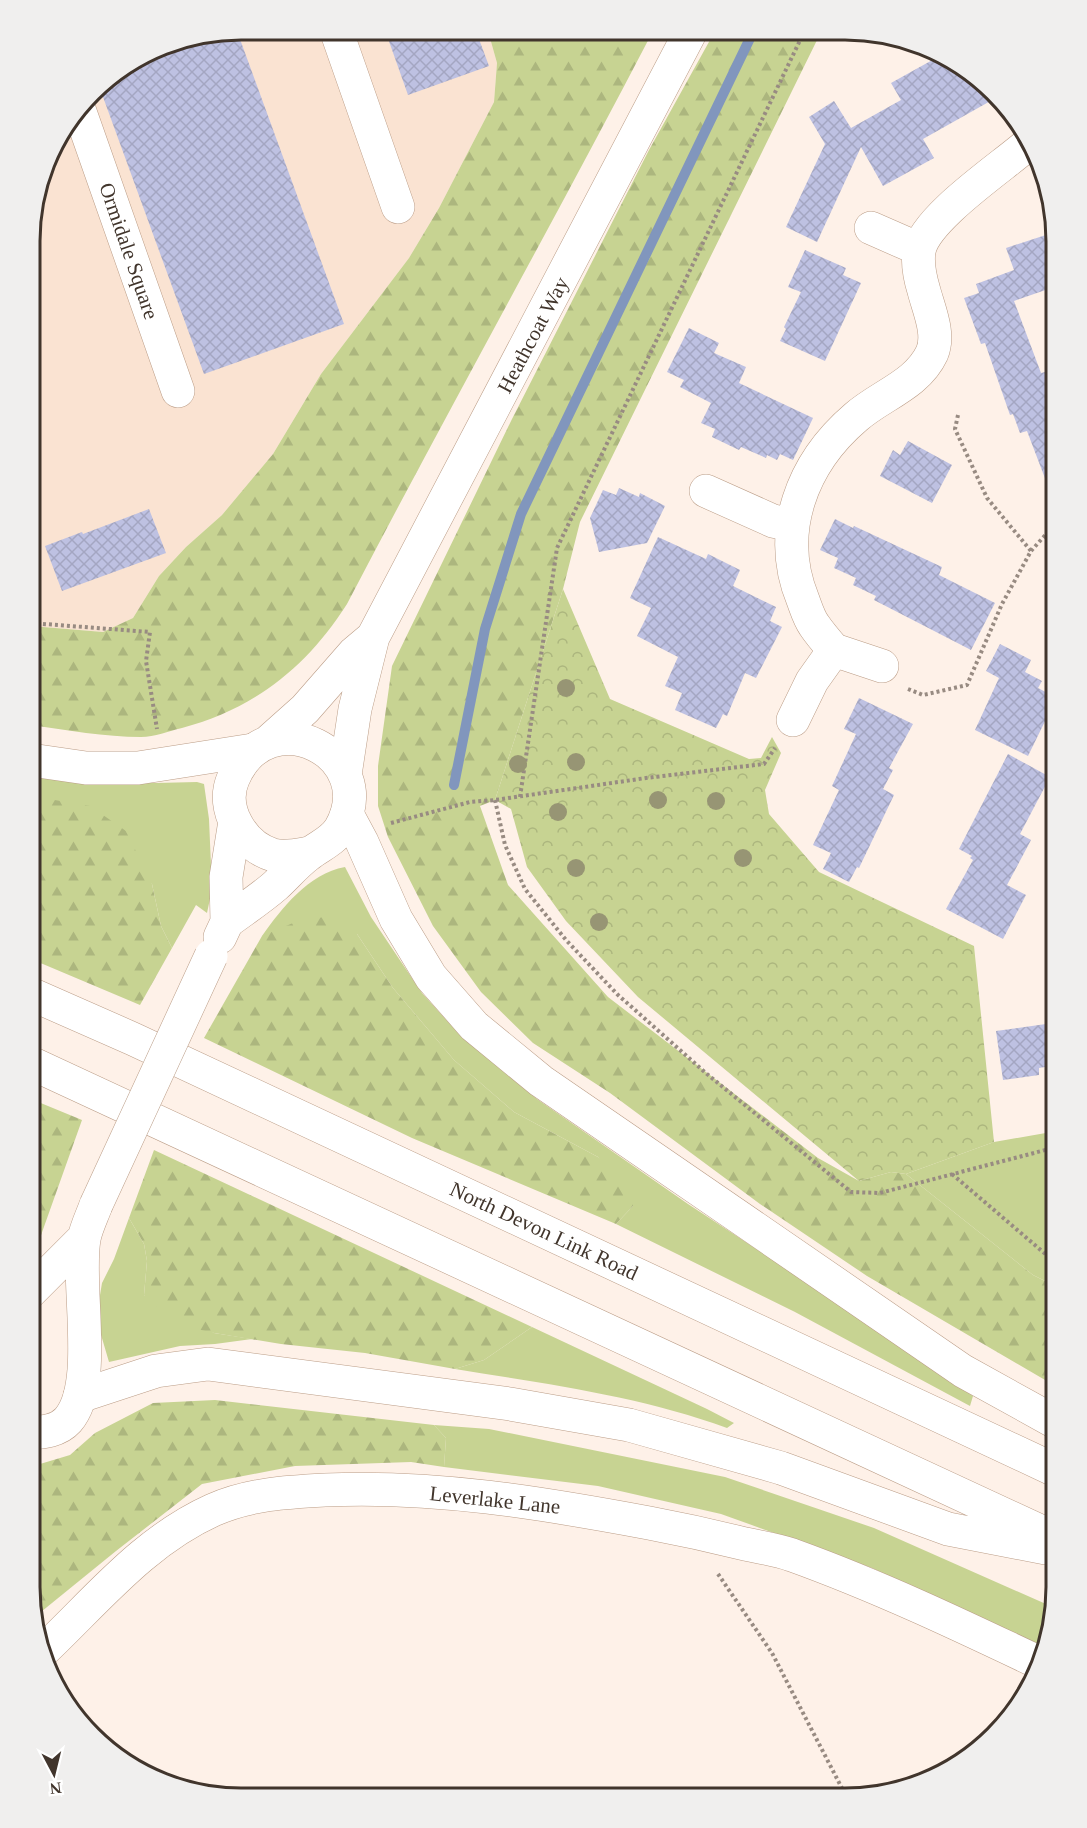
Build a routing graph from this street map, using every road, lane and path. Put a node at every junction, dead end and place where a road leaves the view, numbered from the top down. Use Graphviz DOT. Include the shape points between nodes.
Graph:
graph roads {
  1 [pos="686,40"];
  2 [pos="800,40"];
  3 [pos="340,41"];
  4 [pos="82,119"];
  5 [pos="1023,148"];
  6 [pos="398,207"];
  7 [pos="872,228"];
  8 [pos="919,249"];
  9 [pos="178,391"];
  10 [pos="958,415"];
  11 [pos="706,491"];
  12 [pos="792,525"];
  13 [pos="1046,534"];
  14 [pos="1031,551"];
  15 [pos="40,624"];
  16 [pos="373,637"];
  17 [pos="834,650"];
  18 [pos="882,666"];
  19 [pos="793,720"];
  20 [pos="157,731"];
  21 [pos="260,746"];
  22 [pos="40,761"];
  23 [pos="345,775"];
  24 [pos="519,797"];
  25 [pos="495,801"];
  26 [pos="346,814"];
  27 [pos="235,821"];
  28 [pos="394,821"];
  29 [pos="309,853"];
  30 [pos="227,922"];
  31 [pos="40,998"];
  32 [pos="40,1067"];
  33 [pos="1046,1150"];
  34 [pos="952,1174"];
  35 [pos="84,1238"];
  36 [pos="1046,1255"];
  37 [pos="40,1282"];
  38 [pos="80,1396"];
  39 [pos="1046,1417"];
  40 [pos="40,1433"];
  41 [pos="1046,1466"];
  42 [pos="690,1531"];
  43 [pos="1046,1534"];
  44 [pos="1046,1548"];
  45 [pos="49,1645"];
  46 [pos="1032,1660"];
  47 [pos="841,1787"];
  1 -- 16 [label="main road, Heathcoat Way"];
  2 -- 24 [label="path" via="557,548"];
  3 -- 6 [label="main road"];
  4 -- 9 [label="main road, Ormidale Square"];
  5 -- 8 [label="main road" via="933,225"];
  7 -- 8 [label="main road"];
  8 -- 12 [label="main road" via="918,272 935,331 933,351 909,381 856,416 819,458 804,485"];
  10 -- 14 [label="path" via="955,429 987,498"];
  11 -- 12 [label="main road" via="773,521"];
  12 -- 17 [label="main road" via="791,557 797,584 813,623"];
  13 -- 14 [label="path"];
  14 -- 18 [label="path" via="1002,604 967,685 923,695 888,681"];
  15 -- 20 [label="path" via="150,632 146,661"];
  16 -- 21 [label="main road, Heathcoat Way" via="305,709"];
  16 -- 23 [label="main road, Heathcoat Way" via="355,709"];
  17 -- 18 [label="main road"];
  17 -- 19 [label="main road" via="812,681"];
  19 -- 24 [label="path" via="764,764"];
  21 -- 22 [label="main road" via="138,768 86,768"];
  21 -- 23 [label="main road" via="286,738 304,739 336,759"];
  21 -- 27 [label="main road" via="240,764 231,782 230,802"];
  23 -- 26 [label="main road" via="349,795"];
  24 -- 25 [label="path"];
  25 -- 28 [label="path" via="470,802"];
  25 -- 34 [label="path" via="505,845 525,889 566,940 617,994 818,1167 850,1192 880,1193"];
  26 -- 29 [label="main road" via="339,831"];
  26 -- 39 [label="main road" via="396,919 431,977 474,1026 541,1081 963,1371"];
  27 -- 29 [label="main road" via="244,836 274,855"];
  27 -- 30 [label="main road" via="226,877"];
  29 -- 30 [label="main road" via="274,887"];
  30 -- 35 [label="main road, bridge"];
  31 -- 41 [label="main road, North Devon Link Road"];
  32 -- 43 [label="main road"];
  33 -- 34 [label="path"];
  34 -- 36 [label="path"];
  35 -- 37 [label="main road"];
  35 -- 38 [label="main road" via="85,1346"];
  38 -- 40 [label="main road" via="68,1420 51,1432"];
  38 -- 44 [label="main road" via="156,1371 208,1364 510,1404 628,1425 781,1468 948,1529"];
  42 -- 45 [label="main road, Leverlake Lane" via="580,1510 447,1492 352,1489 248,1497 184,1524 159,1542 103,1589"];
  42 -- 46 [label="main road, Leverlake Lane" via="800,1558 897,1596"];
  42 -- 47 [label="path" via="772,1653"];
}
